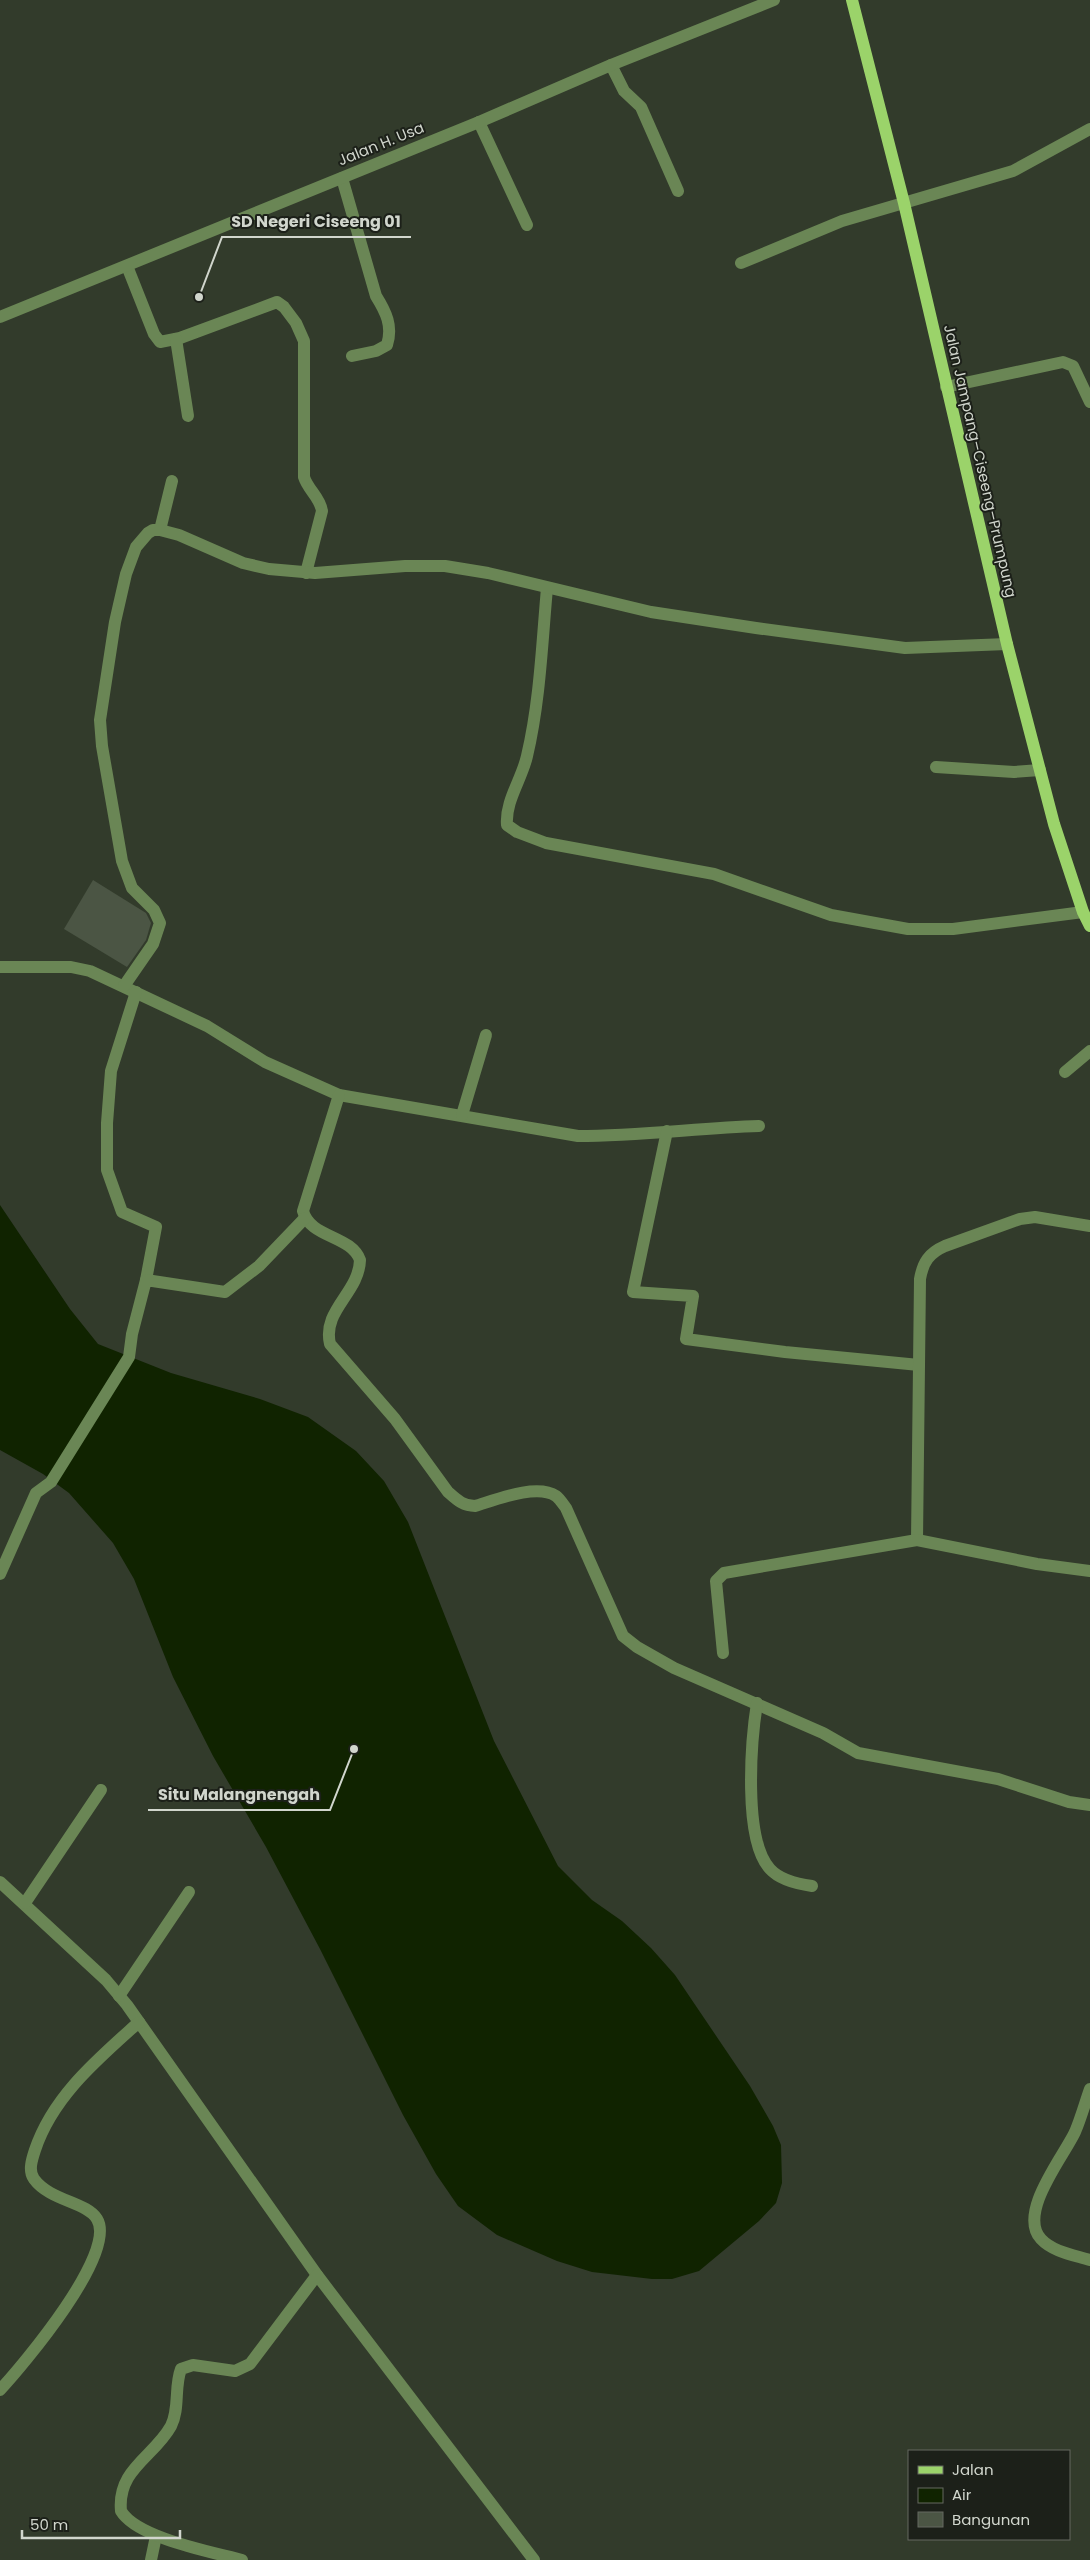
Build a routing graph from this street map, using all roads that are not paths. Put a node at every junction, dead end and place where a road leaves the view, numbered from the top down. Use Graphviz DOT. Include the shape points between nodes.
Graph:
graph roads {
  1 [pos="774,0"];
  2 [pos="852,0"];
  3 [pos="611,64"];
  4 [pos="479,122"];
  5 [pos="1090,130"];
  6 [pos="342,178"];
  7 [pos="678,191"];
  8 [pos="904,203"];
  9 [pos="527,225"];
  10 [pos="742,263"];
  11 [pos="127,266"];
  12 [pos="0,317"];
  13 [pos="176,339"];
  14 [pos="352,356"];
  15 [pos="946,388"];
  16 [pos="1090,402"];
  17 [pos="188,416"];
  18 [pos="172,481"];
  19 [pos="160,530"];
  20 [pos="306,573"];
  21 [pos="547,588"];
  22 [pos="1007,644"];
  23 [pos="936,766"];
  24 [pos="1040,770"];
  25 [pos="1083,912"];
  26 [pos="1090,926"];
  27 [pos="0,967"];
  28 [pos="130,989"];
  29 [pos="486,1035"];
  30 [pos="1090,1051"];
  31 [pos="1065,1072"];
  32 [pos="339,1095"];
  33 [pos="462,1115"];
  34 [pos="759,1126"];
  35 [pos="667,1131"];
  36 [pos="305,1218"];
  37 [pos="1090,1226"];
  38 [pos="146,1280"];
  39 [pos="919,1365"];
  40 [pos="917,1540"];
  41 [pos="1090,1571"];
  42 [pos="0,1574"];
  43 [pos="723,1653"];
  44 [pos="757,1703"];
  45 [pos="101,1790"];
  46 [pos="1090,1805"];
  47 [pos="0,1882"];
  48 [pos="812,1886"];
  49 [pos="189,1892"];
  50 [pos="25,1903"];
  51 [pos="119,1996"];
  52 [pos="139,2022"];
  53 [pos="1090,2089"];
  54 [pos="1090,2260"];
  55 [pos="317,2275"];
  56 [pos="0,2390"];
  57 [pos="156,2536"];
  58 [pos="151,2560"];
  59 [pos="242,2560"];
  60 [pos="534,2560"];
  1 -- 3 [label="street, Jalan H. Usa"];
  2 -- 8 [label="main road, Jalan Jampang–Ciseeng–Prumpung"];
  3 -- 4 [label="street, Jalan H. Usa"];
  3 -- 7 [label="street" via="624,91 642,106"];
  4 -- 6 [label="street, Jalan H. Usa"];
  4 -- 9 [label="street"];
  5 -- 8 [label="street" via="1014,171"];
  6 -- 11 [label="street, Jalan H. Usa"];
  6 -- 14 [label="street" via="376,296 386,313 391,332 387,345"];
  8 -- 10 [label="street" via="842,221"];
  8 -- 15 [label="main road, Jalan Jampang–Ciseeng–Prumpung"];
  11 -- 12 [label="street, Jalan H. Usa"];
  11 -- 13 [label="street" via="156,338 165,343"];
  13 -- 17 [label="street"];
  13 -- 20 [label="street" via="277,302 301,332 305,360 304,477 306,485 320,502 322,512"];
  15 -- 16 [label="street" via="1067,362 1073,366"];
  15 -- 22 [label="main road, Jalan Jampang–Ciseeng–Prumpung"];
  18 -- 19 [label="street"];
  19 -- 20 [label="street" via="243,562"];
  19 -- 28 [label="street" via="148,533 141,540 129,565 115,622 100,720 126,876 132,888 154,910 160,923"];
  20 -- 21 [label="street" via="445,566"];
  21 -- 22 [label="street" via="651,612 905,648"];
  21 -- 25 [label="street" via="528,755 506,811 507,825 517,832 546,843 714,874 831,915 908,929 953,930"];
  22 -- 24 [label="main road, Jalan Jampang–Ciseeng–Prumpung"];
  23 -- 24 [label="street" via="1005,772"];
  24 -- 25 [label="main road, Jalan Jampang–Ciseeng–Prumpung"];
  25 -- 26 [label="main road, Jalan Jampang–Ciseeng–Prumpung"];
  27 -- 28 [label="street" via="71,967 90,971"];
  28 -- 32 [label="street" via="207,1026 266,1062"];
  28 -- 38 [label="street" via="111,1071 106,1170 122,1212 156,1227"];
  29 -- 33 [label="street"];
  30 -- 31 [label="street"];
  32 -- 33 [label="street"];
  32 -- 36 [label="street" via="303,1211"];
  33 -- 35 [label="street" via="578,1136"];
  34 -- 35 [label="street"];
  35 -- 39 [label="street" via="633,1292 693,1296 686,1339"];
  36 -- 38 [label="street" via="259,1266 225,1292"];
  36 -- 44 [label="street" via="312,1226 351,1247 360,1260 356,1280 332,1317 327,1331 330,1344 396,1419 448,1492 468,1506 529,1492 556,1496 566,1508 623,1636 674,1668"];
  37 -- 39 [label="street" via="1036,1216 934,1251 922,1268 920,1279"];
  38 -- 42 [label="street" via="132,1334 130,1357 51,1482 36,1493"];
  39 -- 40 [label="street"];
  40 -- 41 [label="street"];
  40 -- 43 [label="street" via="724,1573 716,1581"];
  44 -- 46 [label="street" via="823,1733 858,1754 998,1779 1069,1802"];
  44 -- 48 [label="street" via="752,1735 752,1802 761,1855 770,1869 784,1879"];
  45 -- 50 [label="street"];
  47 -- 50 [label="street"];
  49 -- 51 [label="street"];
  50 -- 51 [label="street"];
  51 -- 52 [label="street"];
  52 -- 55 [label="street"];
  52 -- 56 [label="street" via="91,2065 59,2101 40,2135 31,2164 33,2178 48,2194 88,2211 98,2219 100,2229 87,2270 64,2311"];
  53 -- 54 [label="street" via="1075,2132 1046,2181 1034,2222 1041,2239 1053,2248"];
  55 -- 57 [label="street" via="250,2364 234,2371 193,2365 181,2369 171,2426 132,2472 120,2504 125,2518"];
  55 -- 60 [label="street"];
  57 -- 58 [label="street"];
  57 -- 59 [label="street"];
}
